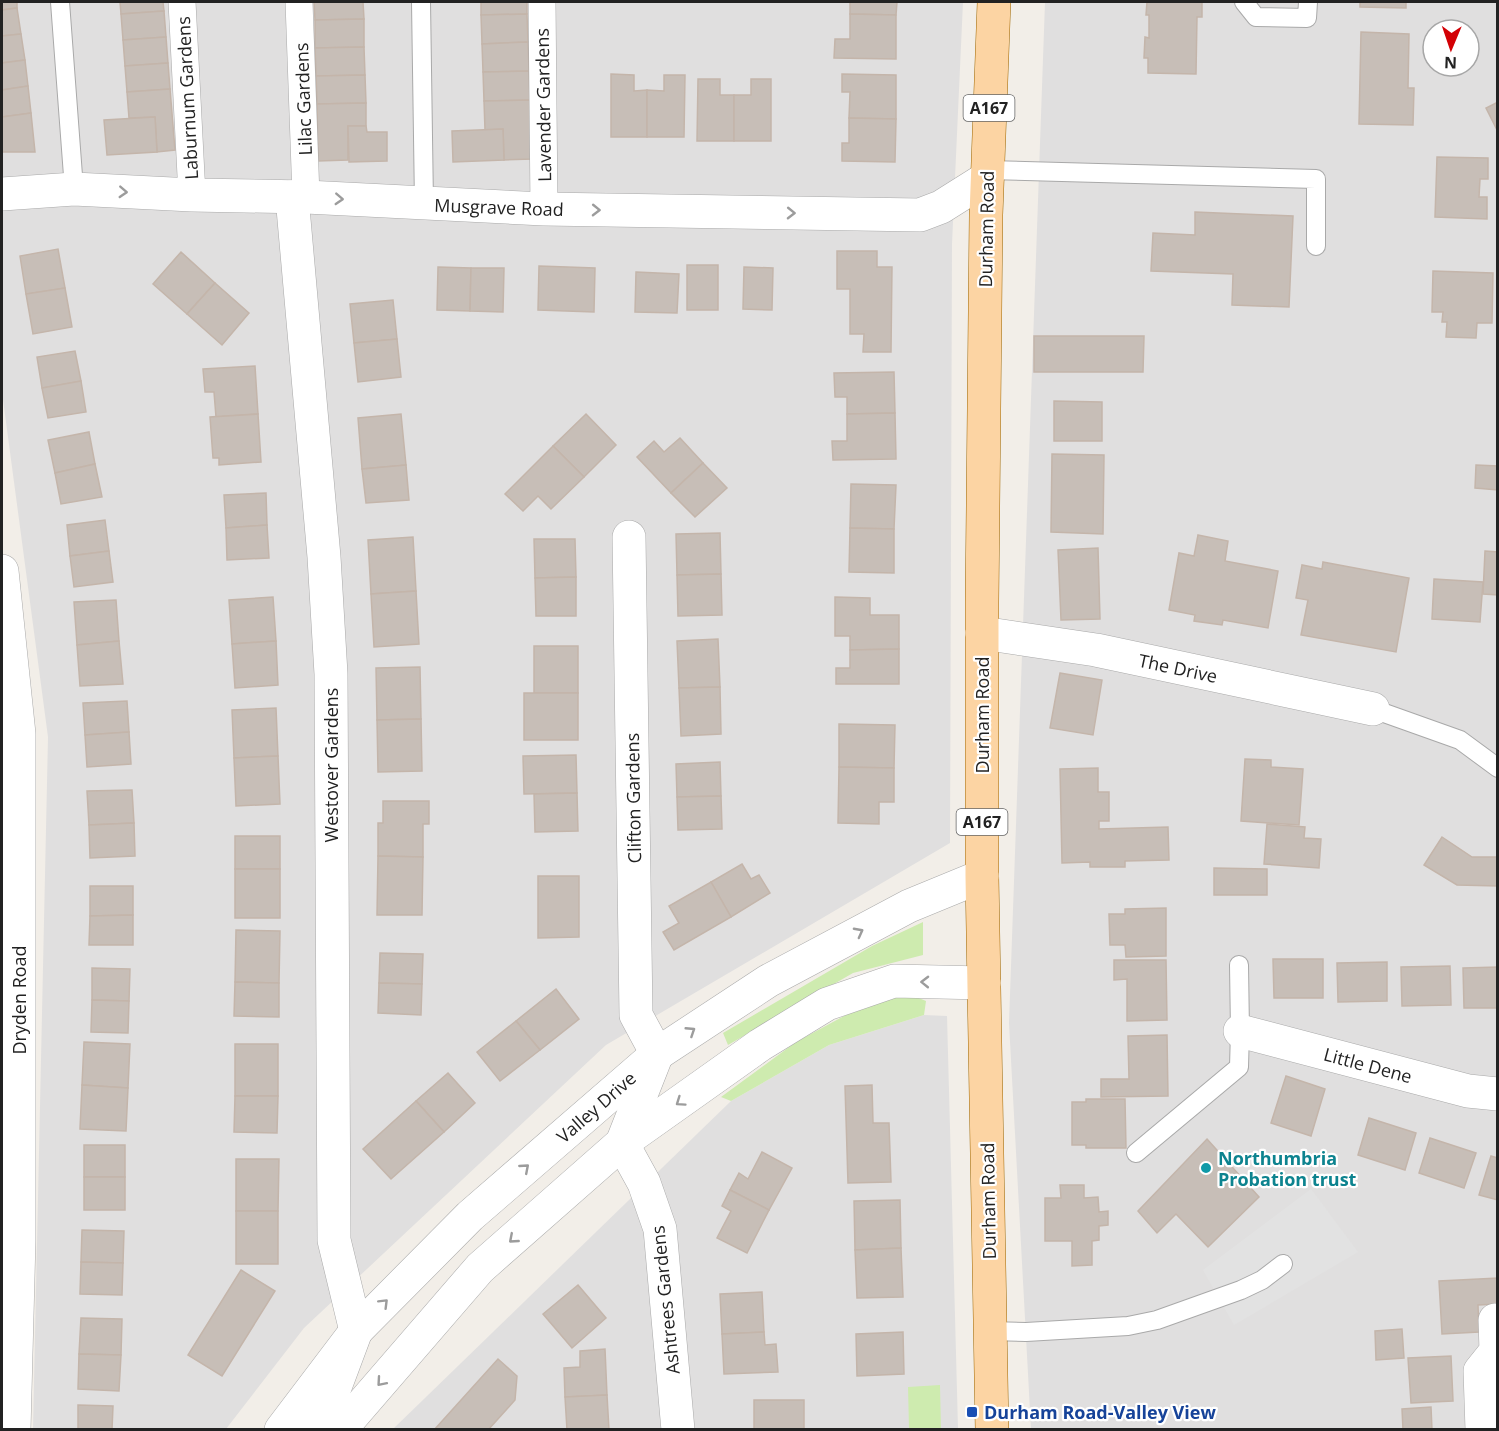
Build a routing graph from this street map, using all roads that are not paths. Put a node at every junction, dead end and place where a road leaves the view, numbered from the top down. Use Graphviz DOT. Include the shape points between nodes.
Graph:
graph roads {
  1 [pos="60,2"];
  2 [pos="182,2"];
  3 [pos="299,2"];
  4 [pos="422,2"];
  5 [pos="542,2"];
  6 [pos="993,2"];
  7 [pos="1244,2"];
  8 [pos="1308,2"];
  9 [pos="987,174"];
  10 [pos="74,189"];
  11 [pos="2,194"];
  12 [pos="192,195"];
  13 [pos="299,197"];
  14 [pos="424,204"];
  15 [pos="544,209"];
  16 [pos="1316,246"];
  17 [pos="629,537"];
  18 [pos="2,571"];
  19 [pos="982,633"];
  20 [pos="1373,709"];
  21 [pos="1497,768"];
  22 [pos="982,876"];
  23 [pos="1239,965"];
  24 [pos="984,982"];
  25 [pos="1240,1031"];
  26 [pos="657,1054"];
  27 [pos="1497,1094"];
  28 [pos="622,1143"];
  29 [pos="1137,1153"];
  30 [pos="1283,1264"];
  31 [pos="1495,1320"];
  32 [pos="356,1331"];
  33 [pos="990,1331"];
  34 [pos="14,1430"];
  35 [pos="281,1430"];
  36 [pos="319,1430"];
  37 [pos="340,1430"];
  38 [pos="678,1430"];
  39 [pos="992,1430"];
  40 [pos="1482,1430"];
  1 -- 10 [label="lane"];
  2 -- 12 [label="street, Laburnum Gardens"];
  3 -- 13 [label="street, Lilac Gardens"];
  4 -- 14 [label="lane"];
  5 -- 15 [label="street, Lavender Gardens"];
  6 -- 9 [label="main road, Durham Road / A167"];
  7 -- 8 [label="lane" via="1256,17 1307,18"];
  15 -- 9 [label="street, Musgrave Road, one-way" via="920,215 941,207"];
  9 -- 16 [label="lane" via="1316,179"];
  9 -- 19 [label="main road, Durham Road / A167"];
  10 -- 11 [label="street, Musgrave Road"];
  10 -- 12 [label="street, Musgrave Road, one-way"];
  12 -- 13 [label="street, Musgrave Road"];
  13 -- 14 [label="street, Musgrave Road, one-way"];
  13 -- 32 [label="street, Westover Gardens" via="331,674 334,1240"];
  14 -- 15 [label="street, Musgrave Road"];
  17 -- 26 [label="street, Clifton Gardens" via="636,1015"];
  18 -- 34 [label="street, Dryden Road" via="19,734 19,1240"];
  19 -- 20 [label="street, The Drive" via="1096,650"];
  19 -- 22 [label="main road, Durham Road / A167"];
  20 -- 21 [label="lane" via="1460,740"];
  22 -- 24 [label="main road, Durham Road / A167"];
  26 -- 22 [label="street, Valley Drive, one-way" via="768,981 909,906"];
  23 -- 25 [label="lane"];
  24 -- 28 [label="street, one-way" via="894,981 827,1004 760,1045"];
  24 -- 33 [label="main road, Durham Road / A167"];
  25 -- 27 [label="street, Little Dene" via="1468,1091"];
  25 -- 29 [label="lane" via="1239,1067"];
  26 -- 28 [label="street"];
  32 -- 26 [label="street, Valley Drive, one-way" via="470,1216"];
  28 -- 37 [label="street, one-way" via="480,1268"];
  28 -- 38 [label="street, Ashtrees Gardens" via="644,1183 660,1229"];
  30 -- 33 [label="lane" via="1241,1290 1157,1320 1128,1326"];
  31 -- 40 [label="street" via="1496,1351 1480,1371"];
  32 -- 35 [label="street, Valley Drive"];
  32 -- 36 [label="street"];
  33 -- 39 [label="main road, Durham Road / A167"];
}
